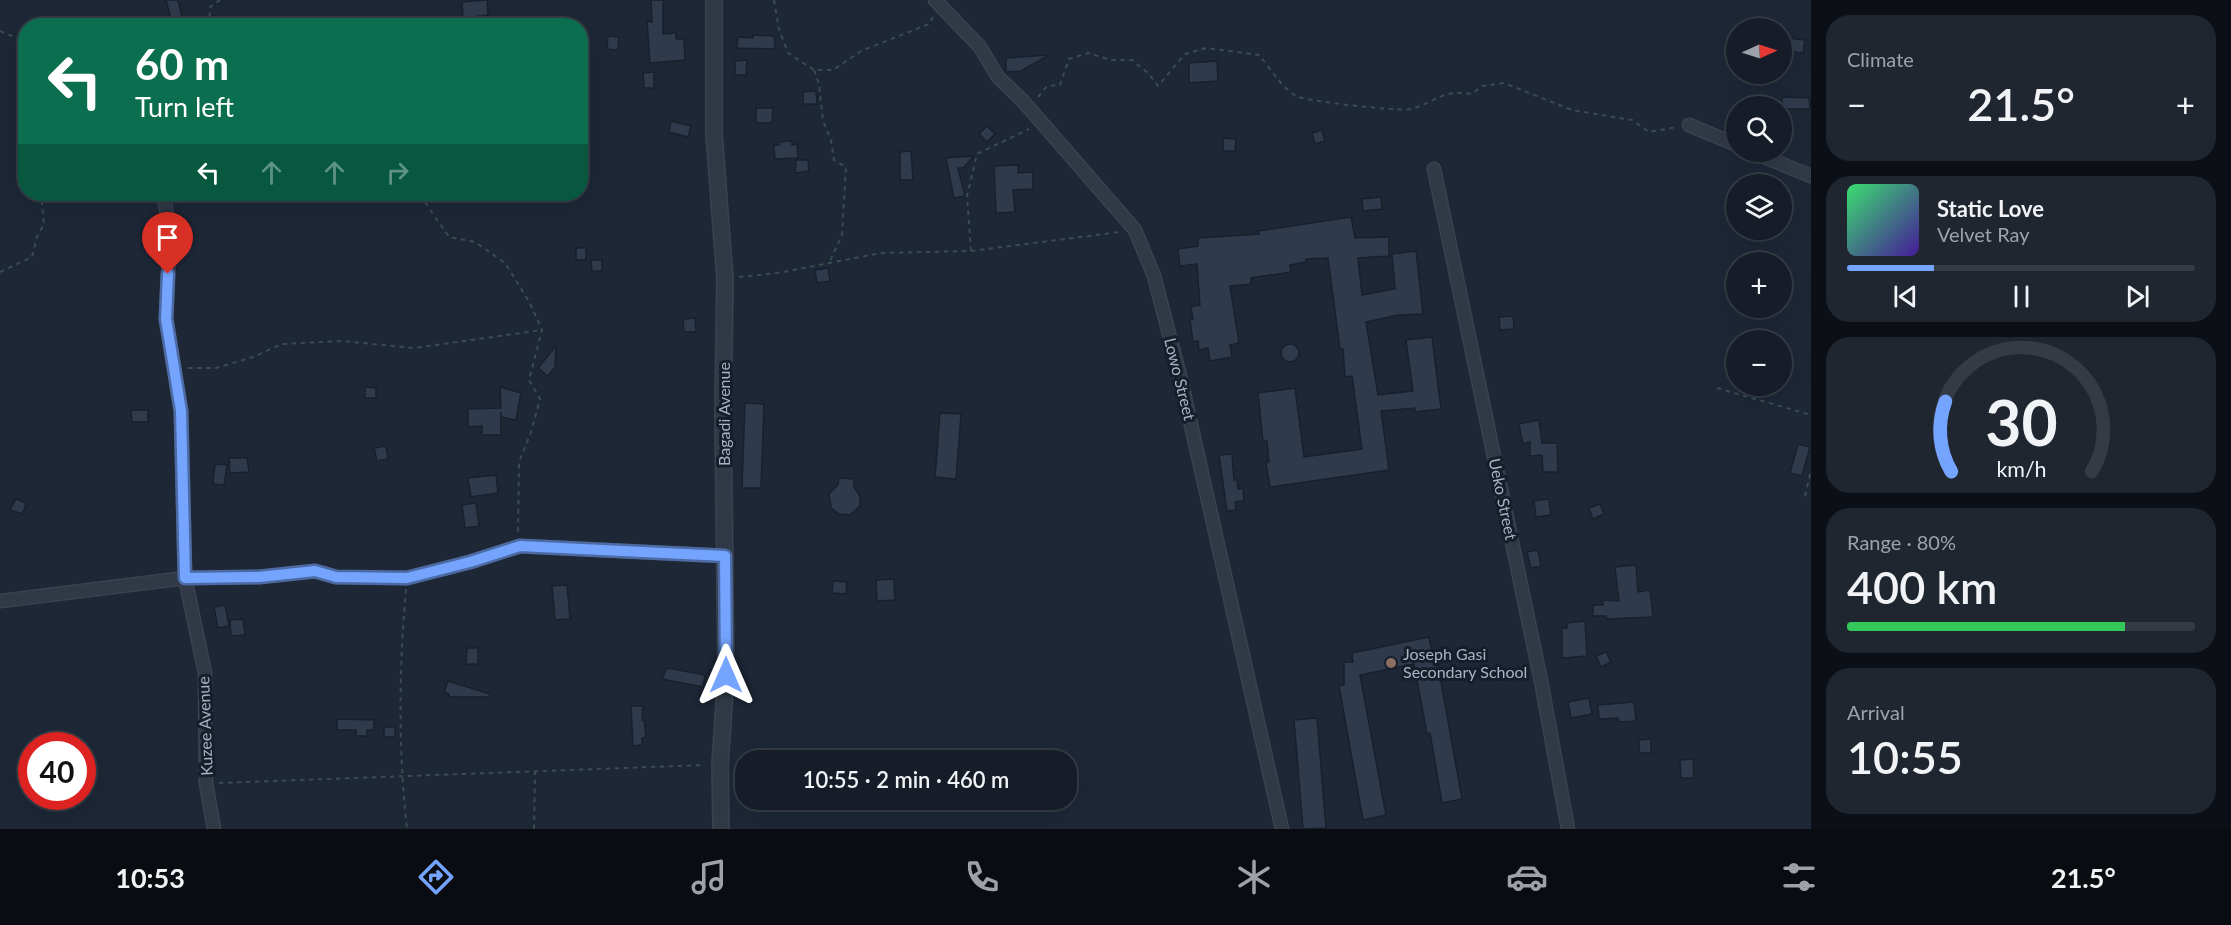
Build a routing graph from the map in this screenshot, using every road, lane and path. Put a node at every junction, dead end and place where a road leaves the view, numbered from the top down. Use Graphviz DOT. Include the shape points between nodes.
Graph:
graph roads {
  1 [pos="220,0"];
  2 [pos="714,0"];
  3 [pos="774,0"];
  4 [pos="937,2"];
  5 [pos="209,18"];
  6 [pos="0,31"];
  7 [pos="18,39"];
  8 [pos="814,70"];
  9 [pos="1035,100"];
  10 [pos="1042,122"];
  11 [pos="1689,125"];
  12 [pos="1726,140"];
  13 [pos="1777,162"];
  14 [pos="1434,169"];
  15 [pos="1811,176"];
  16 [pos="41,201"];
  17 [pos="164,201"];
  18 [pos="423,201"];
  19 [pos="1135,230"];
  20 [pos="971,251"];
  21 [pos="830,262"];
  22 [pos="0,272"];
  23 [pos="725,279"];
  24 [pos="542,330"];
  25 [pos="174,368"];
  26 [pos="1717,388"];
  27 [pos="1811,415"];
  28 [pos="1811,470"];
  29 [pos="1805,496"];
  30 [pos="520,546"];
  31 [pos="725,556"];
  32 [pos="185,578"];
  33 [pos="407,578"];
  34 [pos="0,602"];
  35 [pos="720,765"];
  36 [pos="535,772"];
  37 [pos="401,777"];
  38 [pos="206,783"];
  39 [pos="214,829"];
  40 [pos="407,829"];
  41 [pos="534,829"];
  42 [pos="721,829"];
  43 [pos="1282,829"];
  44 [pos="1568,829"];
  1 -- 5 [label="path" via="210,7"];
  2 -- 23 [label="street, Bagadi Avenue" via="714,133"];
  3 -- 8 [label="path" via="788,53"];
  4 -- 8 [label="path" via="929,24 861,51 833,70"];
  4 -- 10 [label="street, Lowo Street"];
  6 -- 7 [label="path"];
  8 -- 21 [label="path" via="834,160 846,167 842,235"];
  9 -- 11 [label="path" via="1047,86 1060,85 1070,59 1088,53 1111,60 1132,60 1158,86 1185,54 1206,48 1259,55 1297,97 1409,110 1455,92 1472,94 1482,86 1504,83 1572,110 1632,120 1649,132"];
  10 -- 19 [label="street, Lowo Street"];
  10 -- 20 [label="path" via="977,154 967,196"];
  11 -- 12 [label="street"];
  13 -- 15 [label="street"];
  14 -- 44 [label="street, Ueko Street"];
  16 -- 22 [label="path" via="44,224 32,257"];
  17 -- 25 [label="street, Kuzee Avenue" via="170,230 166,319"];
  18 -- 24 [label="path" via="449,237 475,242 504,263"];
  19 -- 20 [label="path"];
  19 -- 43 [label="street, Lowo Street" via="1154,276 1180,376"];
  20 -- 21 [label="path" via="880,253"];
  21 -- 23 [label="path"];
  23 -- 31 [label="street, Bagadi Avenue"];
  24 -- 25 [label="path" via="414,348 342,341 282,344 216,368"];
  24 -- 30 [label="path" via="529,380 540,399 519,462"];
  25 -- 32 [label="street, Kuzee Avenue" via="181,411"];
  26 -- 27 [label="path"];
  28 -- 29 [label="path"];
  30 -- 31 [label="street"];
  30 -- 33 [label="street"];
  31 -- 35 [label="street, Bagadi Avenue" via="726,675"];
  32 -- 33 [label="street" via="315,571 336,577"];
  32 -- 34 [label="street"];
  32 -- 38 [label="street, Kuzee Avenue" via="204,673"];
  33 -- 37 [label="path" via="400,665"];
  35 -- 36 [label="path"];
  35 -- 42 [label="street, Bagadi Avenue"];
  36 -- 37 [label="path"];
  36 -- 41 [label="path"];
  37 -- 38 [label="path"];
  37 -- 40 [label="path"];
  38 -- 39 [label="street, Kuzee Avenue"];
}
